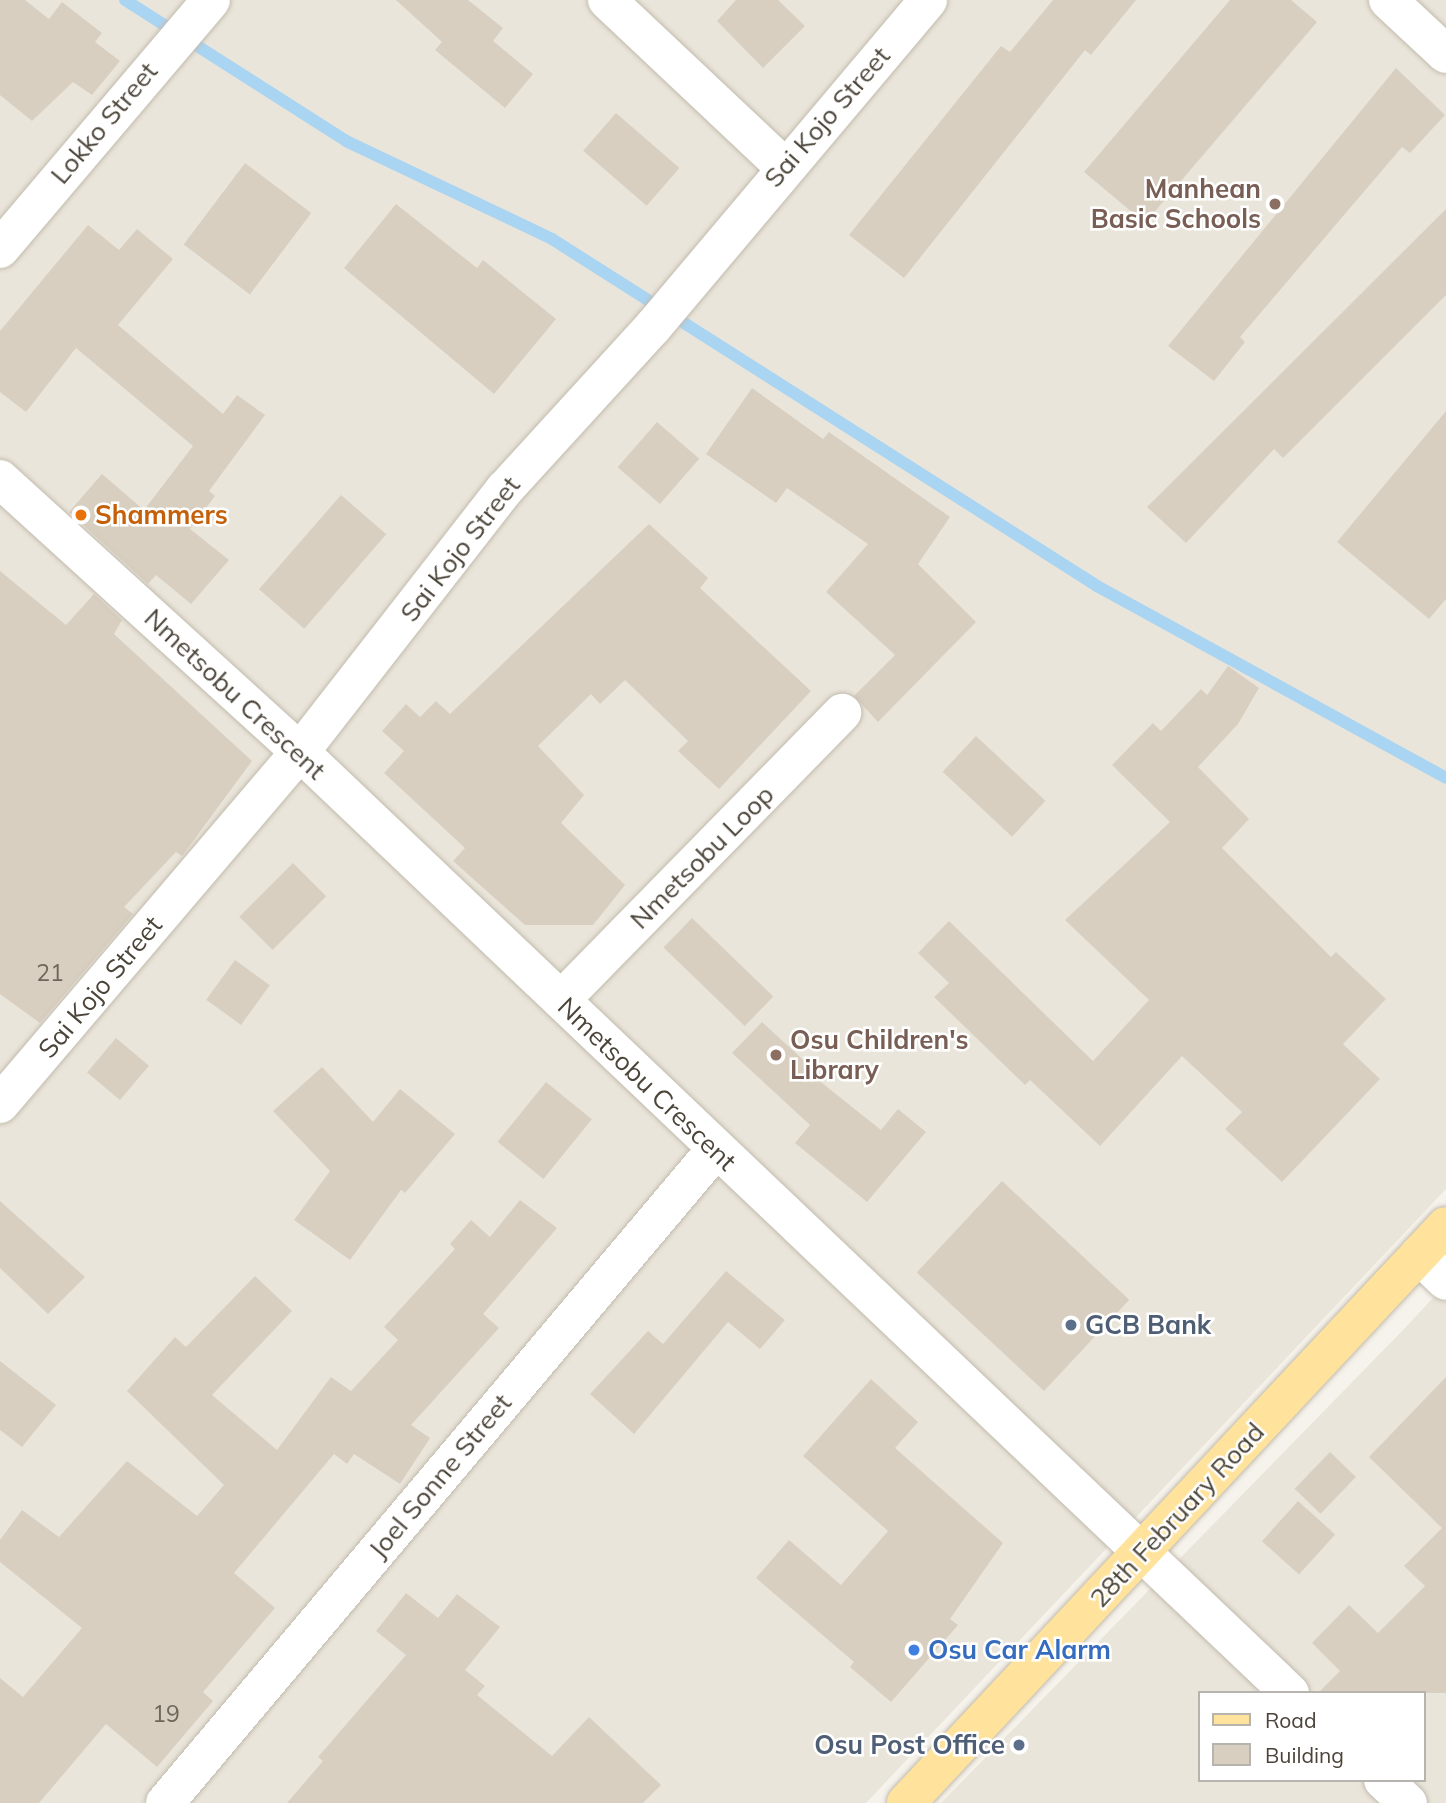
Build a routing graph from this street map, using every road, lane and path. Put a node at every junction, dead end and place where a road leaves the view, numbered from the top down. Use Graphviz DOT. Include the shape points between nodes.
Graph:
graph roads {
  1 [pos="211,0"];
  2 [pos="607,0"];
  3 [pos="928,0"];
  4 [pos="1388,0"];
  5 [pos="1446,54"];
  6 [pos="784,167"];
  7 [pos="0,249"];
  8 [pos="0,479"];
  9 [pos="842,713"];
  10 [pos="300,752"];
  11 [pos="561,1000"];
  12 [pos="0,1104"];
  13 [pos="715,1150"];
  14 [pos="1446,1226"];
  15 [pos="1419,1255"];
  16 [pos="1446,1281"];
  17 [pos="1143,1555"];
  18 [pos="1288,1691"];
  19 [pos="1385,1782"];
  20 [pos="165,1803"];
  21 [pos="906,1803"];
  22 [pos="1408,1803"];
  1 -- 7 [label="street, Lokko Street"];
  2 -- 6 [label="street"];
  3 -- 6 [label="street, Sai Kojo Street"];
  4 -- 5 [label="street"];
  6 -- 10 [label="street, Sai Kojo Street" via="653,327 505,489"];
  8 -- 10 [label="street, Nmetsobu Crescent"];
  9 -- 11 [label="street, Nmetsobu Loop"];
  10 -- 11 [label="street, Nmetsobu Crescent"];
  10 -- 12 [label="street, Sai Kojo Street"];
  11 -- 13 [label="street, Nmetsobu Crescent"];
  13 -- 17 [label="street, Nmetsobu Crescent"];
  13 -- 20 [label="street, Joel Sonne Street"];
  14 -- 15 [label="main road, 28th February Road"];
  15 -- 16 [label="street"];
  15 -- 17 [label="main road, 28th February Road"];
  17 -- 18 [label="street, Nmetsobu Crescent"];
  17 -- 21 [label="main road, 28th February Road"];
  19 -- 22 [label="street"];
}
